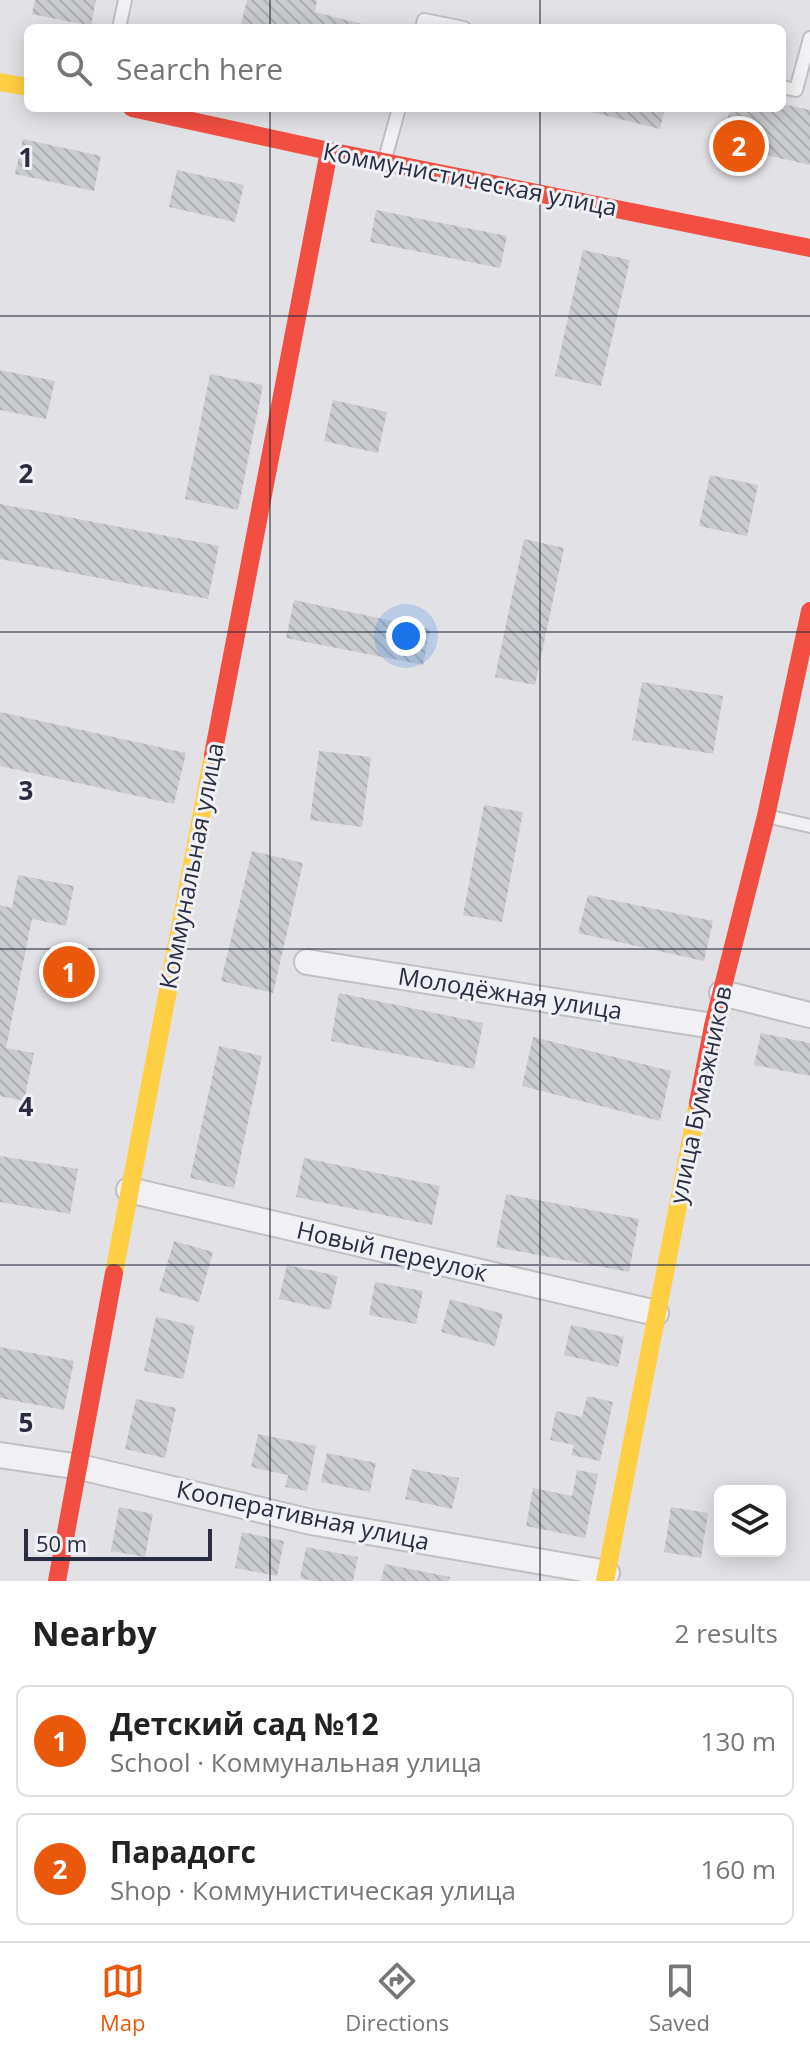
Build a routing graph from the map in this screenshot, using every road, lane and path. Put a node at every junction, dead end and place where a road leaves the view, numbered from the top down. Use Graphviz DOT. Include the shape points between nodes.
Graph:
graph roads {
  1 [pos="125,0"];
  2 [pos="120,24"];
  3 [pos="423,24"];
  4 [pos="444,24"];
  5 [pos="810,38"];
  6 [pos="0,82"];
  7 [pos="24,86"];
  8 [pos="786,88"];
  9 [pos="150,112"];
  10 [pos="398,112"];
  11 [pos="329,151"];
  12 [pos="384,162"];
  13 [pos="810,248"];
  14 [pos="810,611"];
  15 [pos="766,816"];
  16 [pos="810,826"];
  17 [pos="307,962"];
  18 [pos="722,993"];
  19 [pos="810,1015"];
  20 [pos="713,1026"];
  21 [pos="129,1190"];
  22 [pos="656,1313"];
  23 [pos="0,1455"];
  24 [pos="80,1467"];
  25 [pos="606,1577"];
  26 [pos="57,1581"];
  1 -- 2 [label="lane"];
  3 -- 4 [label="lane"];
  5 -- 8 [label="lane" via="796,90"];
  6 -- 7 [label="street"];
  9 -- 11 [label="street, Коммунистическая улица"];
  10 -- 12 [label="lane"];
  11 -- 12 [label="street, Коммунистическая улица"];
  11 -- 21 [label="street, Коммунальная улица"];
  12 -- 13 [label="street, Коммунистическая улица"];
  14 -- 15 [label="street, улица Бумажников"];
  15 -- 16 [label="lane"];
  15 -- 18 [label="street, улица Бумажников"];
  17 -- 20 [label="street, Молодёжная улица"];
  18 -- 19 [label="street"];
  18 -- 20 [label="street, улица Бумажников"];
  20 -- 22 [label="street, улица Бумажников"];
  21 -- 22 [label="street, Новый переулок"];
  21 -- 24 [label="street, Коммунальная улица"];
  22 -- 25 [label="street, улица Бумажников"];
  23 -- 24 [label="street, Кооперативная улица"];
  24 -- 25 [label="street, Кооперативная улица" via="311,1522"];
  24 -- 26 [label="street, Коммунальная улица"];
}
